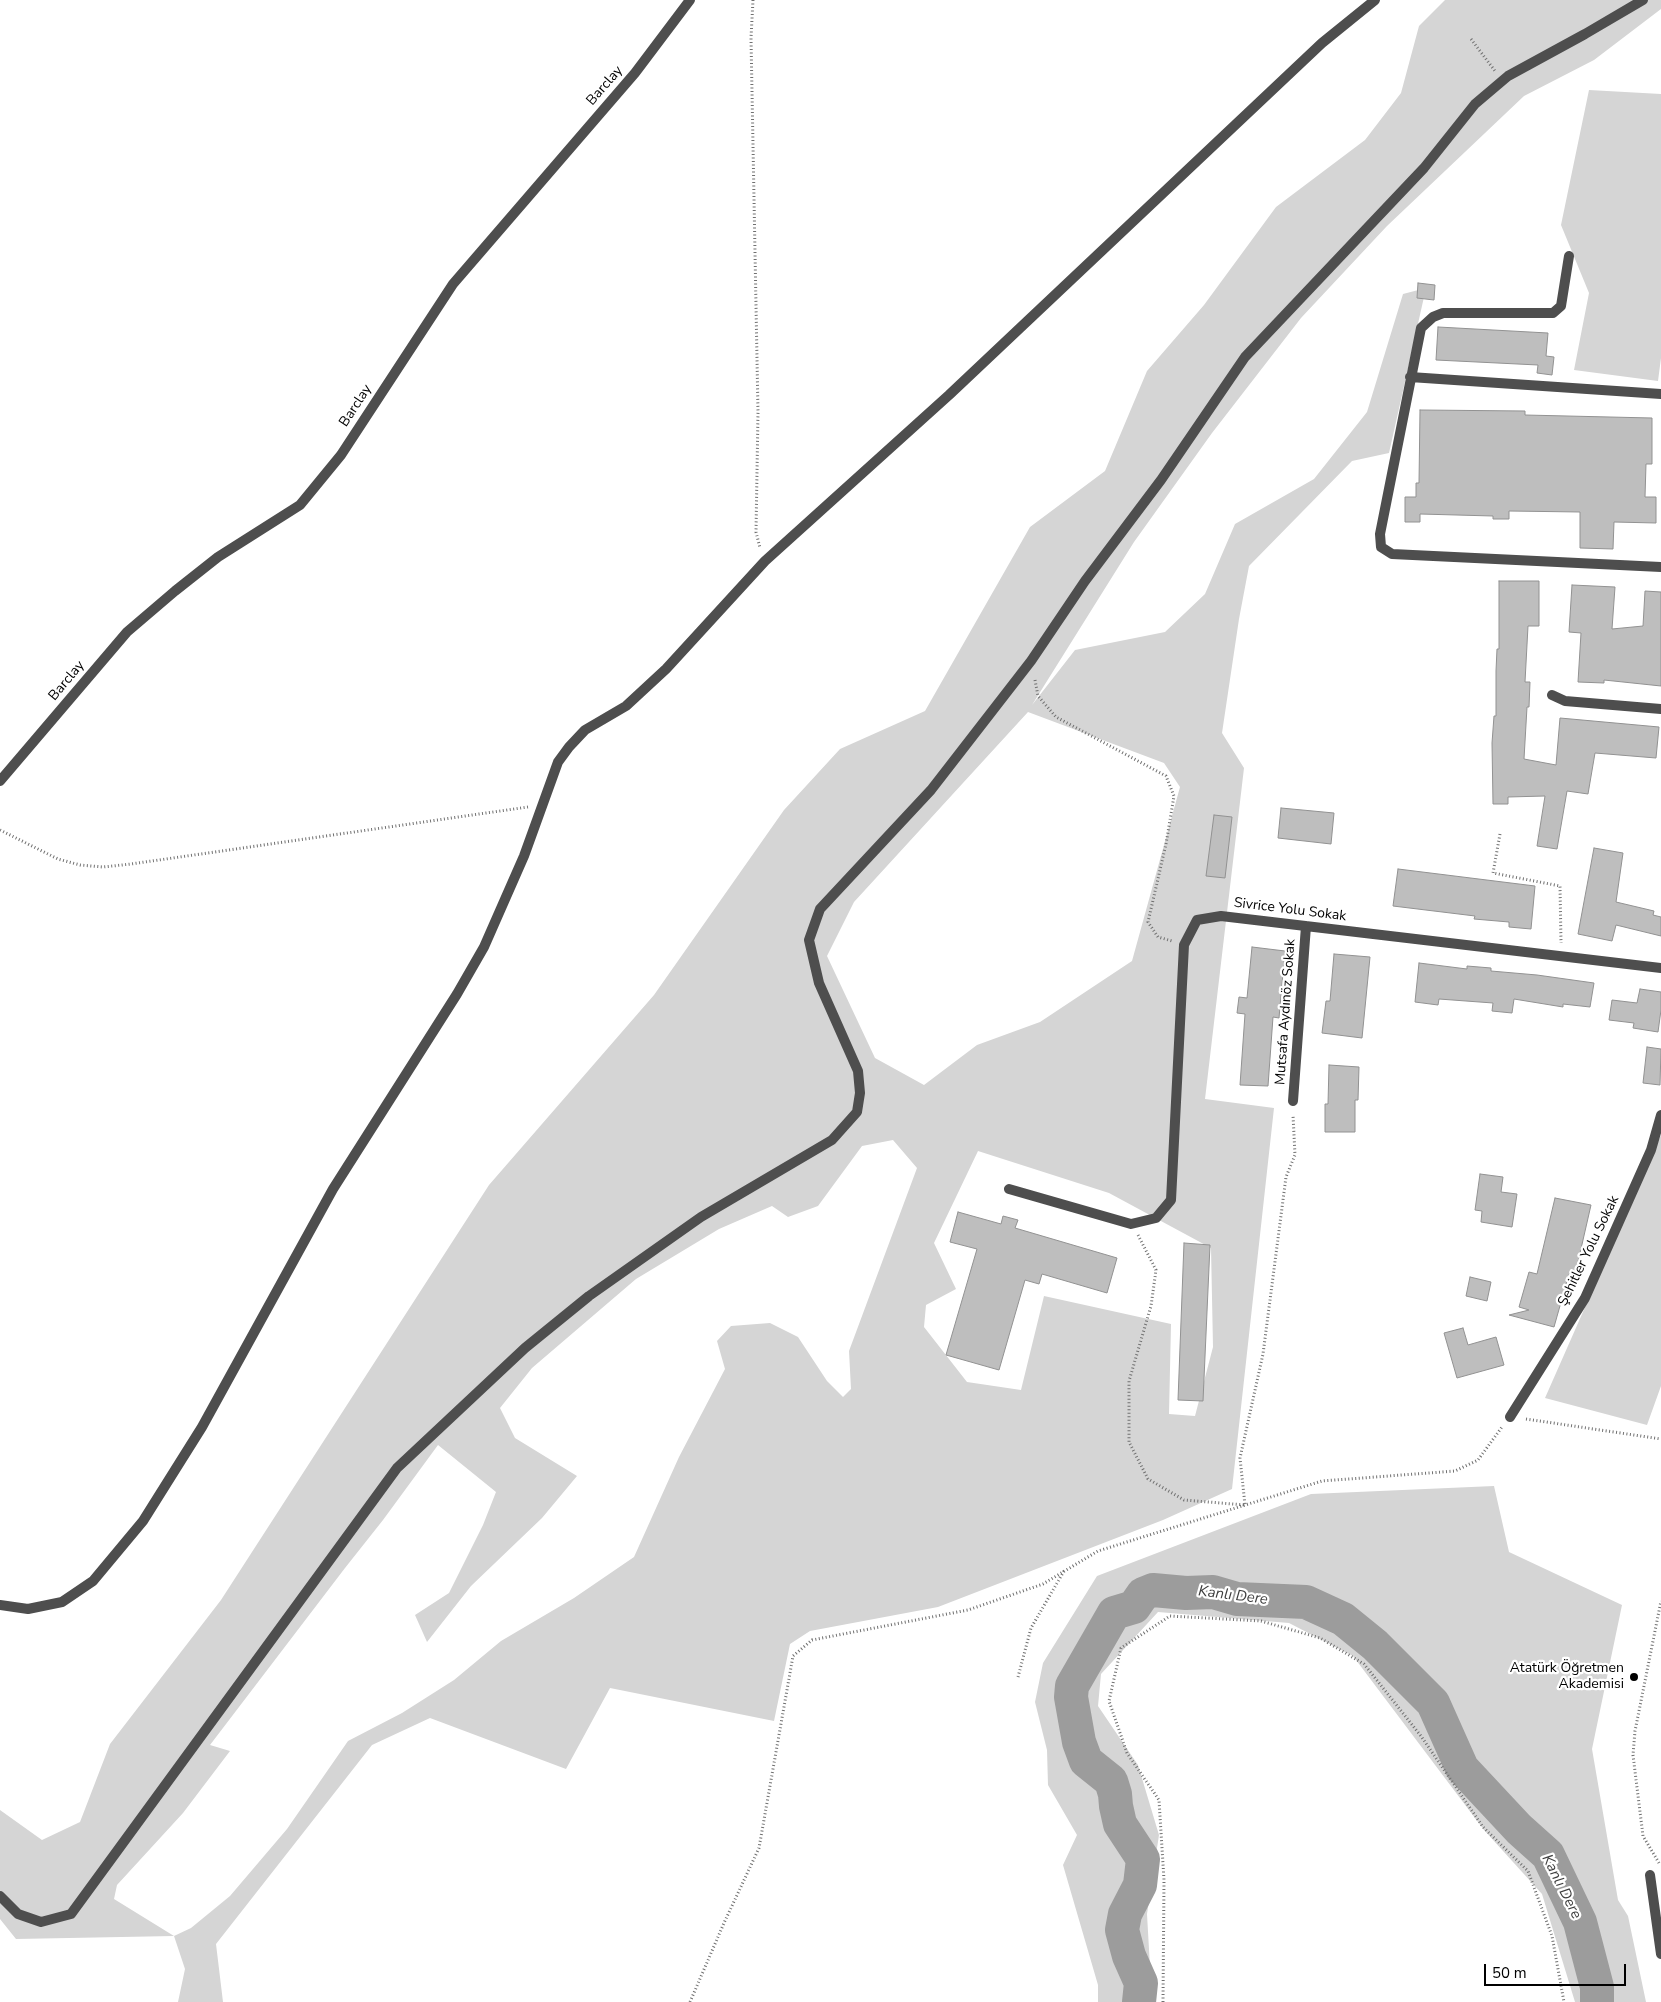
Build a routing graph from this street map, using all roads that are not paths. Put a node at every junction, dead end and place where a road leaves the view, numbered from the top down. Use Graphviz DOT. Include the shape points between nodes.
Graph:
graph roads {
  1 [pos="690,0"];
  2 [pos="1375,0"];
  3 [pos="1643,0"];
  4 [pos="1570,256"];
  5 [pos="1410,377"];
  6 [pos="1661,394"];
  7 [pos="1661,567"];
  8 [pos="1552,695"];
  9 [pos="1661,709"];
  10 [pos="0,782"];
  11 [pos="1306,926"];
  12 [pos="1661,968"];
  13 [pos="1293,1101"];
  14 [pos="1661,1115"];
  15 [pos="1009,1189"];
  16 [pos="1510,1417"];
  17 [pos="0,1606"];
  18 [pos="1650,1875"];
  19 [pos="0,1896"];
  20 [pos="1661,1954"];
  1 -- 10 [label="street, Barclay" via="635,73 453,284 340,455 300,504 218,557 127,632"];
  2 -- 17 [label="street" via="1322,43 949,395 765,560 666,669 626,706 584,730 558,762 524,856 484,947 333,1189 202,1427 143,1521 94,1581 62,1602 28,1608"];
  3 -- 19 [label="street" via="1508,76 1475,104 1424,168 1244,357 1162,480 1085,581 1031,660 931,790 820,909 809,940 820,983 858,1071 860,1093 857,1112 832,1140 701,1217 588,1296 525,1348 397,1468 71,1914 41,1922 18,1914"];
  4 -- 5 [label="street" via="1561,306 1553,313 1443,312 1421,328"];
  5 -- 6 [label="street"];
  5 -- 7 [label="street" via="1380,547 1392,554"];
  8 -- 9 [label="street" via="1564,701"];
  11 -- 12 [label="street, Sivrice Yolu Sokak"];
  11 -- 13 [label="street, Mutsafa Aydınöz Sokak"];
  11 -- 15 [label="street, Sivrice Yolu Sokak" via="1221,916 1197,920 1184,945 1171,1200 1156,1218 1131,1224"];
  14 -- 16 [label="street, Şehitler Yolu Sokak" via="1651,1150 1585,1298"];
  18 -- 20 [label="street"];
}
